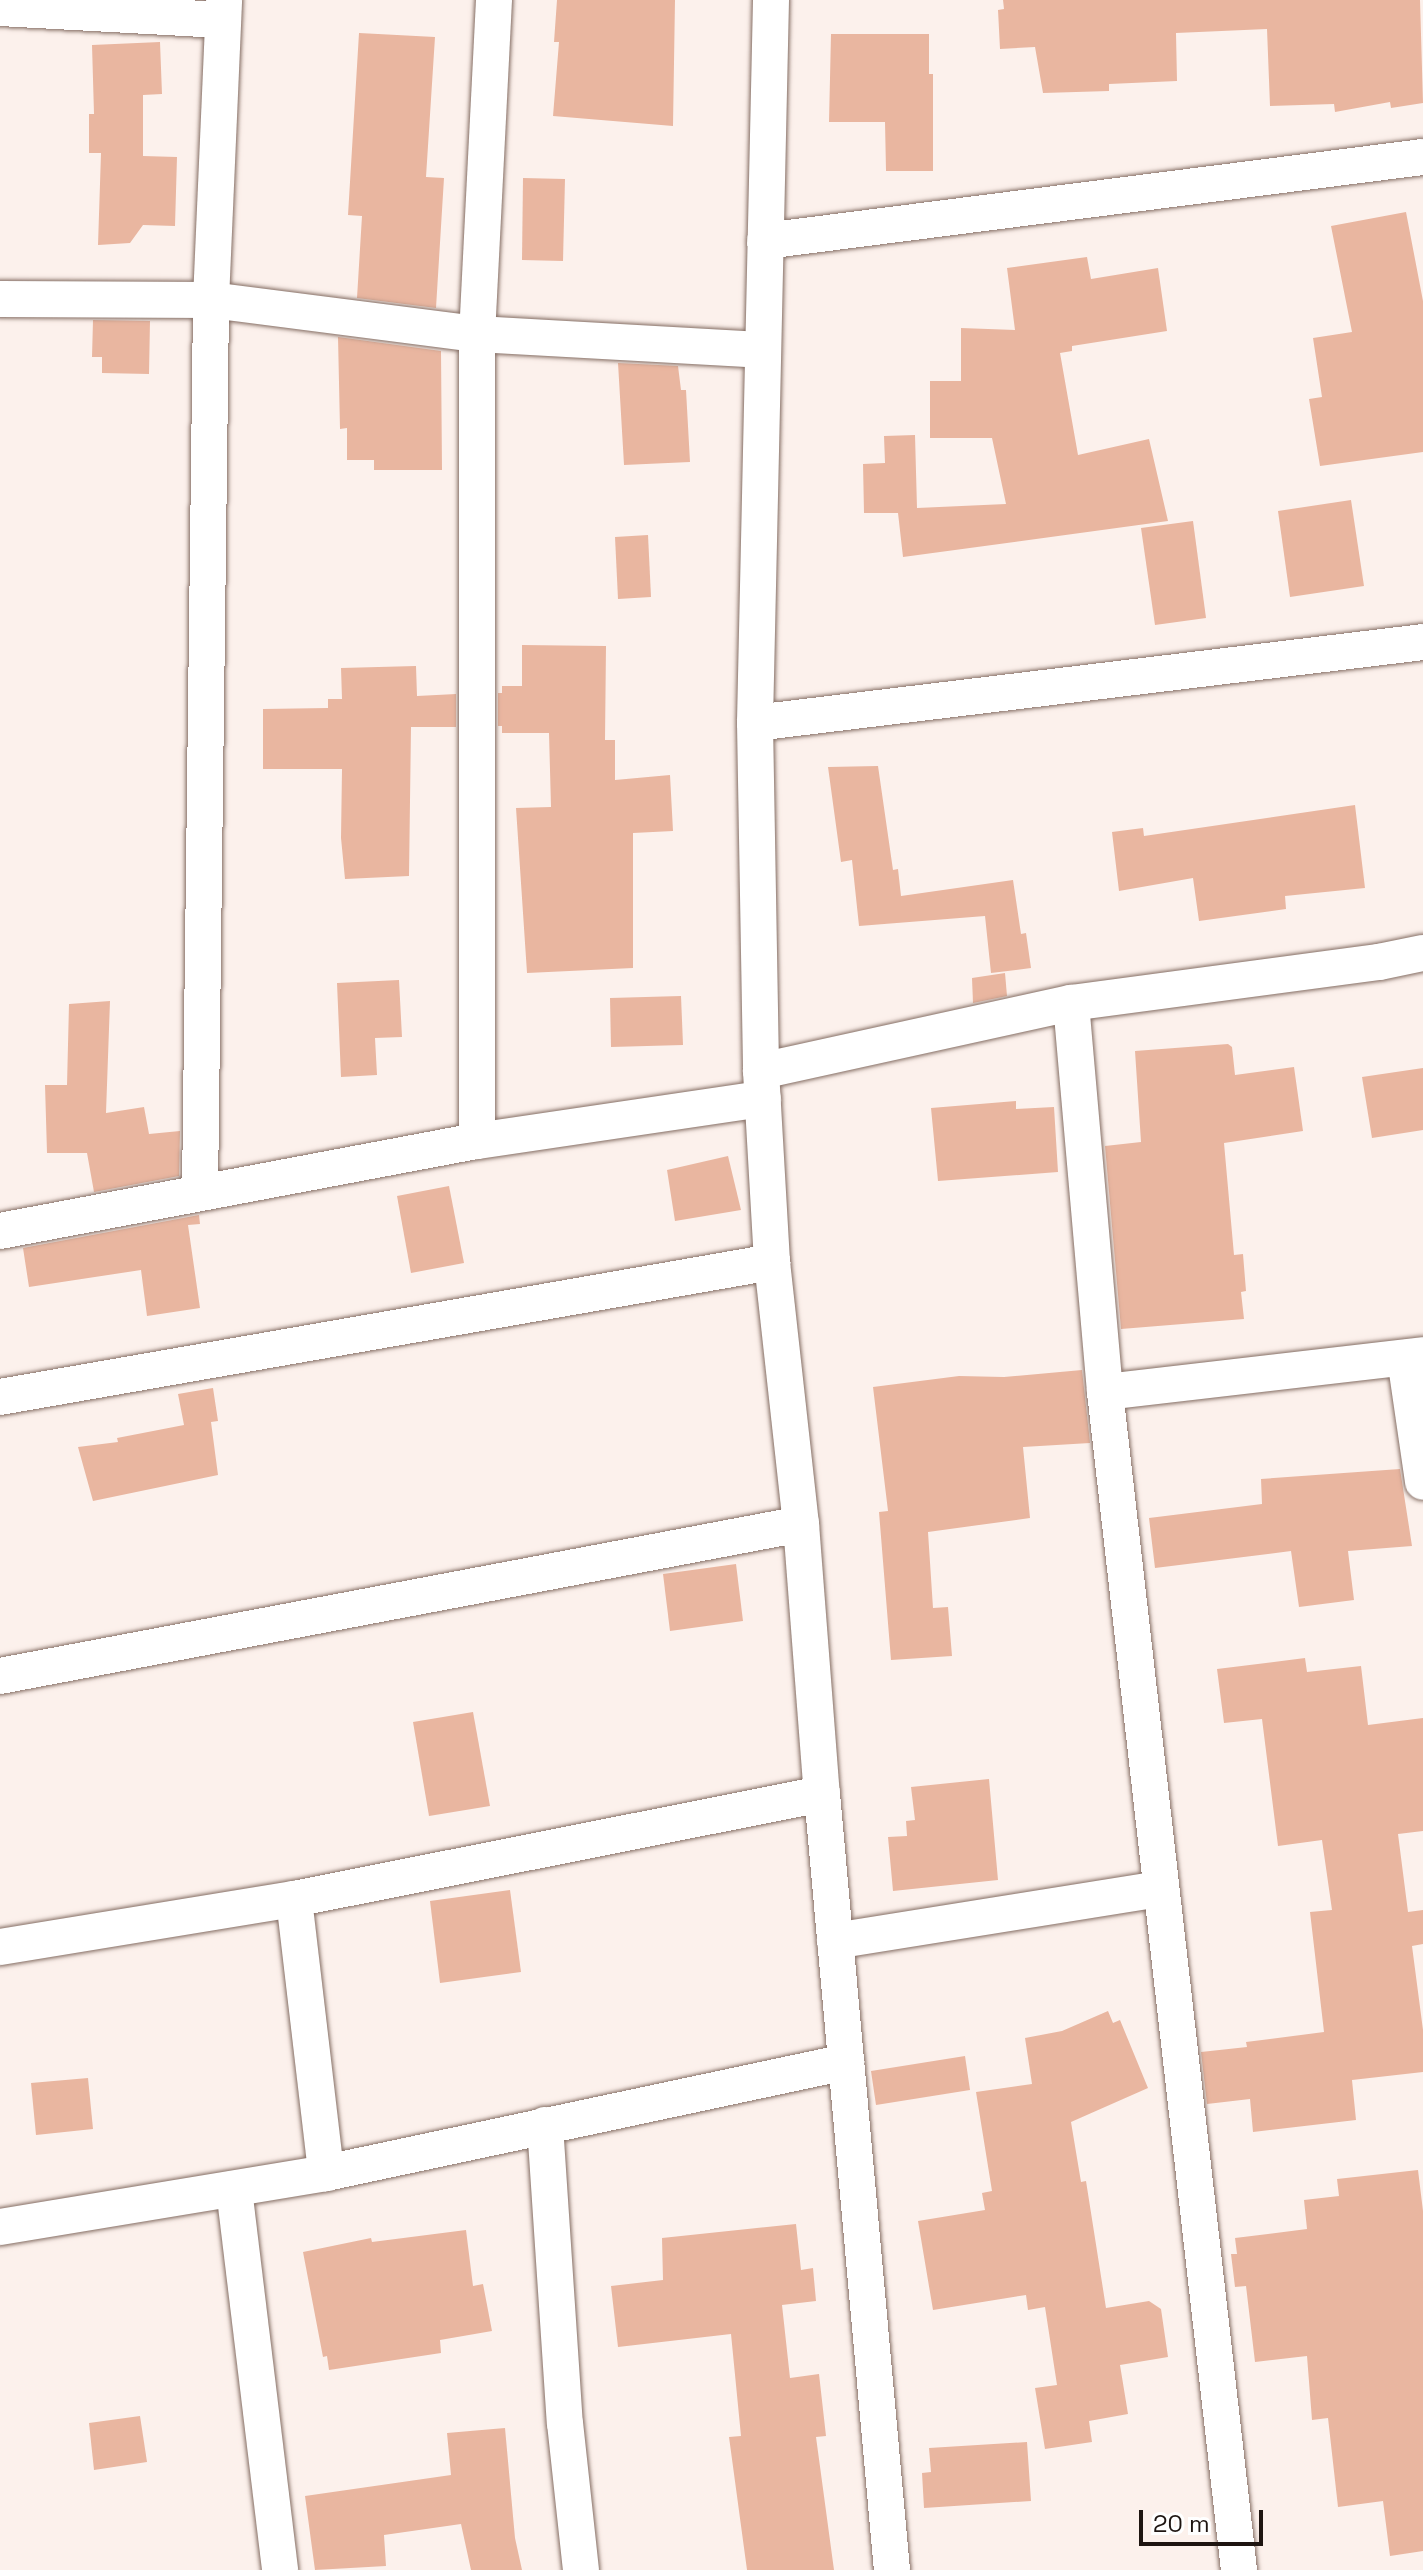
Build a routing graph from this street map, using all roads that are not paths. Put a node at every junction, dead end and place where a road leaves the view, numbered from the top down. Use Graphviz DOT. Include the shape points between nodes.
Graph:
graph roads {
  1 [pos="494,0"];
  2 [pos="771,0"];
  3 [pos="0,8"];
  4 [pos="224,10"];
  5 [pos="1423,157"];
  6 [pos="765,241"];
  7 [pos="0,299"];
  8 [pos="211,300"];
  9 [pos="477,334"];
  10 [pos="761,350"];
  11 [pos="1423,642"];
  12 [pos="755,723"];
  13 [pos="1423,953"];
  14 [pos="1071,1003"];
  15 [pos="762,1085"];
  16 [pos="477,1141"];
  17 [pos="200,1192"];
  18 [pos="0,1231"];
  19 [pos="772,1262"];
  20 [pos="1414,1357"];
  21 [pos="1105,1392"];
  22 [pos="0,1397"];
  23 [pos="1423,1482"];
  24 [pos="801,1524"];
  25 [pos="0,1676"];
  26 [pos="822,1794"];
  27 [pos="1159,1889"];
  28 [pos="294,1899"];
  29 [pos="835,1941"];
  30 [pos="0,1947"];
  31 [pos="846,2062"];
  32 [pos="545,2125"];
  33 [pos="326,2173"];
  34 [pos="234,2189"];
  35 [pos="0,2227"];
  36 [pos="280,2570"];
  37 [pos="581,2570"];
  38 [pos="892,2570"];
  39 [pos="1239,2570"];
  1 -- 9 [label="street"];
  2 -- 6 [label="street"];
  3 -- 4 [label="street"];
  4 -- 8 [label="street"];
  5 -- 6 [label="street"];
  6 -- 10 [label="street"];
  7 -- 8 [label="street"];
  8 -- 9 [label="street"];
  8 -- 17 [label="street"];
  9 -- 10 [label="street"];
  9 -- 16 [label="street"];
  10 -- 12 [label="street"];
  11 -- 12 [label="street"];
  12 -- 15 [label="street"];
  13 -- 14 [label="street"];
  14 -- 15 [label="street"];
  14 -- 21 [label="street"];
  15 -- 16 [label="street"];
  15 -- 19 [label="street"];
  16 -- 17 [label="street"];
  17 -- 18 [label="street"];
  19 -- 22 [label="street"];
  19 -- 24 [label="street"];
  20 -- 21 [label="street"];
  20 -- 23 [label="street"];
  21 -- 27 [label="street"];
  24 -- 25 [label="street"];
  24 -- 26 [label="street"];
  26 -- 28 [label="street"];
  26 -- 29 [label="street"];
  27 -- 29 [label="street"];
  27 -- 39 [label="street"];
  28 -- 30 [label="street"];
  28 -- 33 [label="street"];
  29 -- 31 [label="street"];
  31 -- 32 [label="street"];
  31 -- 38 [label="street"];
  32 -- 33 [label="street"];
  32 -- 37 [label="street" via="565,2423"];
  33 -- 34 [label="street"];
  34 -- 35 [label="street"];
  34 -- 36 [label="street"];
}
